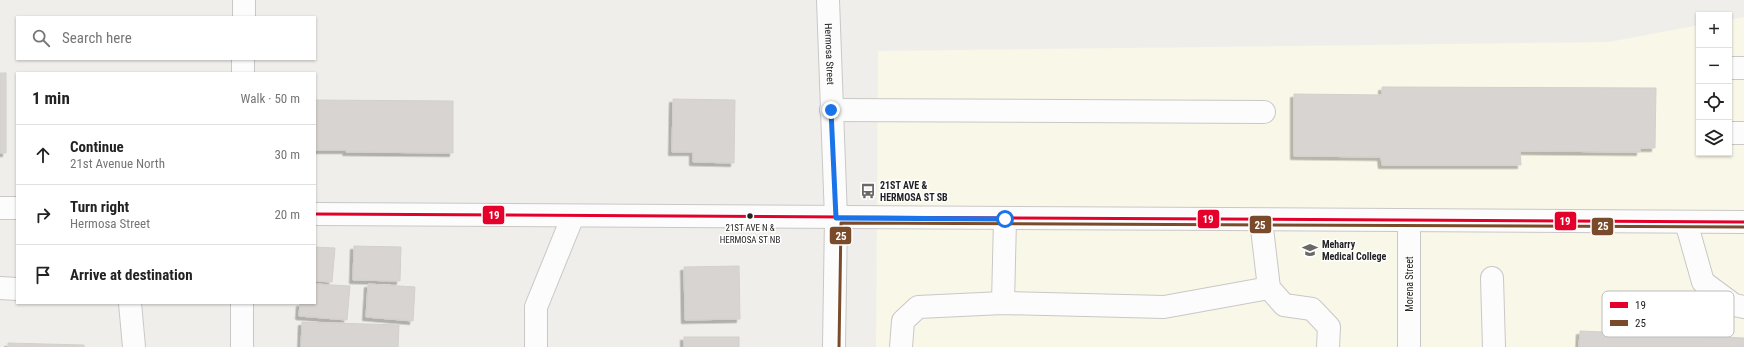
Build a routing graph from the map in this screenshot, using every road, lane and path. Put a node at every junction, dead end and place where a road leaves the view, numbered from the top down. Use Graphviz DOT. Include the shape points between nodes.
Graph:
graph roads {
  1 [pos="244,0"];
  2 [pos="828,0"];
  3 [pos="244,16"];
  4 [pos="243,60"];
  5 [pos="1732,68"];
  6 [pos="1744,68"];
  7 [pos="243,72"];
  8 [pos="831,110"];
  9 [pos="1264,112"];
  10 [pos="1732,133"];
  11 [pos="1744,134"];
  12 [pos="0,208"];
  13 [pos="16,208"];
  14 [pos="316,214"];
  15 [pos="573,216"];
  16 [pos="836,218"];
  17 [pos="1005,219"];
  18 [pos="1261,220"];
  19 [pos="1409,220"];
  20 [pos="1686,222"];
  21 [pos="1744,222"];
  22 [pos="1492,278"];
  23 [pos="0,288"];
  24 [pos="1269,288"];
  25 [pos="16,289"];
  26 [pos="1715,291"];
  27 [pos="1004,303"];
  28 [pos="130,304"];
  29 [pos="242,304"];
  30 [pos="1734,305"];
  31 [pos="1744,307"];
  32 [pos="134,347"];
  33 [pos="242,347"];
  34 [pos="536,347"];
  35 [pos="834,347"];
  36 [pos="901,347"];
  37 [pos="1328,347"];
  38 [pos="1409,347"];
  39 [pos="1494,347"];
  1 -- 3 [label="street"];
  2 -- 8 [label="street, Hermosa Street"];
  4 -- 7 [label="street"];
  5 -- 6 [label="street"];
  8 -- 9 [label="street"];
  8 -- 16 [label="street, Hermosa Street"];
  10 -- 11 [label="street"];
  12 -- 13 [label="street"];
  14 -- 15 [label="street"];
  15 -- 16 [label="street"];
  15 -- 34 [label="street" via="536,307"];
  16 -- 17 [label="street"];
  16 -- 35 [label="street, Hermosa Street"];
  17 -- 18 [label="street"];
  17 -- 27 [label="street"];
  18 -- 19 [label="street"];
  18 -- 24 [label="street"];
  19 -- 20 [label="street"];
  19 -- 38 [label="street, Morena Street"];
  20 -- 21 [label="street"];
  20 -- 26 [label="street" via="1703,282"];
  22 -- 39 [label="street"];
  23 -- 25 [label="street"];
  24 -- 27 [label="street" via="1164,307"];
  24 -- 37 [label="street" via="1284,305 1312,309 1329,327"];
  27 -- 36 [label="street" via="918,307 903,321"];
  28 -- 32 [label="street"];
  29 -- 33 [label="street"];
  30 -- 31 [label="street"];
}
